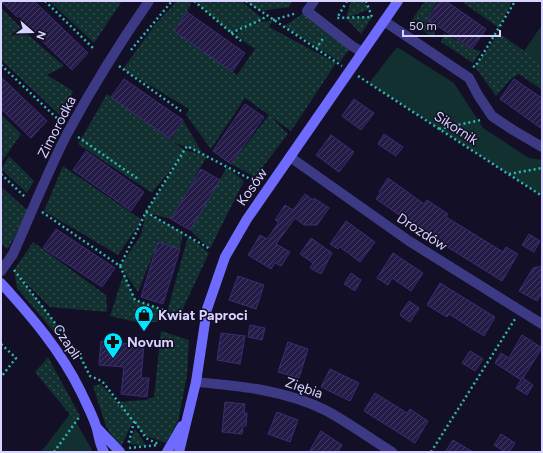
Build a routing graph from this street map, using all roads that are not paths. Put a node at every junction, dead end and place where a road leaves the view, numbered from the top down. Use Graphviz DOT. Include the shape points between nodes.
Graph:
graph roads {
  1 [pos="149,1"];
  2 [pos="314,1"];
  3 [pos="398,1"];
  4 [pos="384,21"];
  5 [pos="362,52"];
  6 [pos="542,147"];
  7 [pos="290,157"];
  8 [pos="1,271"];
  9 [pos="1,283"];
  10 [pos="542,324"];
  11 [pos="196,382"];
  12 [pos="188,416"];
  13 [pos="96,426"];
  14 [pos="104,452"];
  15 [pos="120,452"];
  16 [pos="167,452"];
  17 [pos="179,452"];
  18 [pos="392,452"];
  1 -- 8 [label="street, Zimorodka" via="103,70 70,130 13,254"];
  2 -- 5 [label="street" via="307,11"];
  3 -- 4 [label="street, Kosów"];
  4 -- 5 [label="street, Kosów"];
  4 -- 6 [label="street" via="469,78 494,117"];
  5 -- 7 [label="street, Kosów"];
  7 -- 10 [label="street, Drozdów" via="409,241"];
  7 -- 11 [label="street, Kosów" via="247,219 225,257 207,309"];
  9 -- 13 [label="street, Czapli" via="43,331 64,361"];
  11 -- 12 [label="street, Kosów"];
  11 -- 18 [label="street, Ziębia" via="246,386 296,398 327,411"];
  12 -- 16 [label="street, Kosów"];
  12 -- 17 [label="street, Kosów"];
  13 -- 14 [label="street, Czapli"];
  13 -- 15 [label="street, Czapli"];
}
